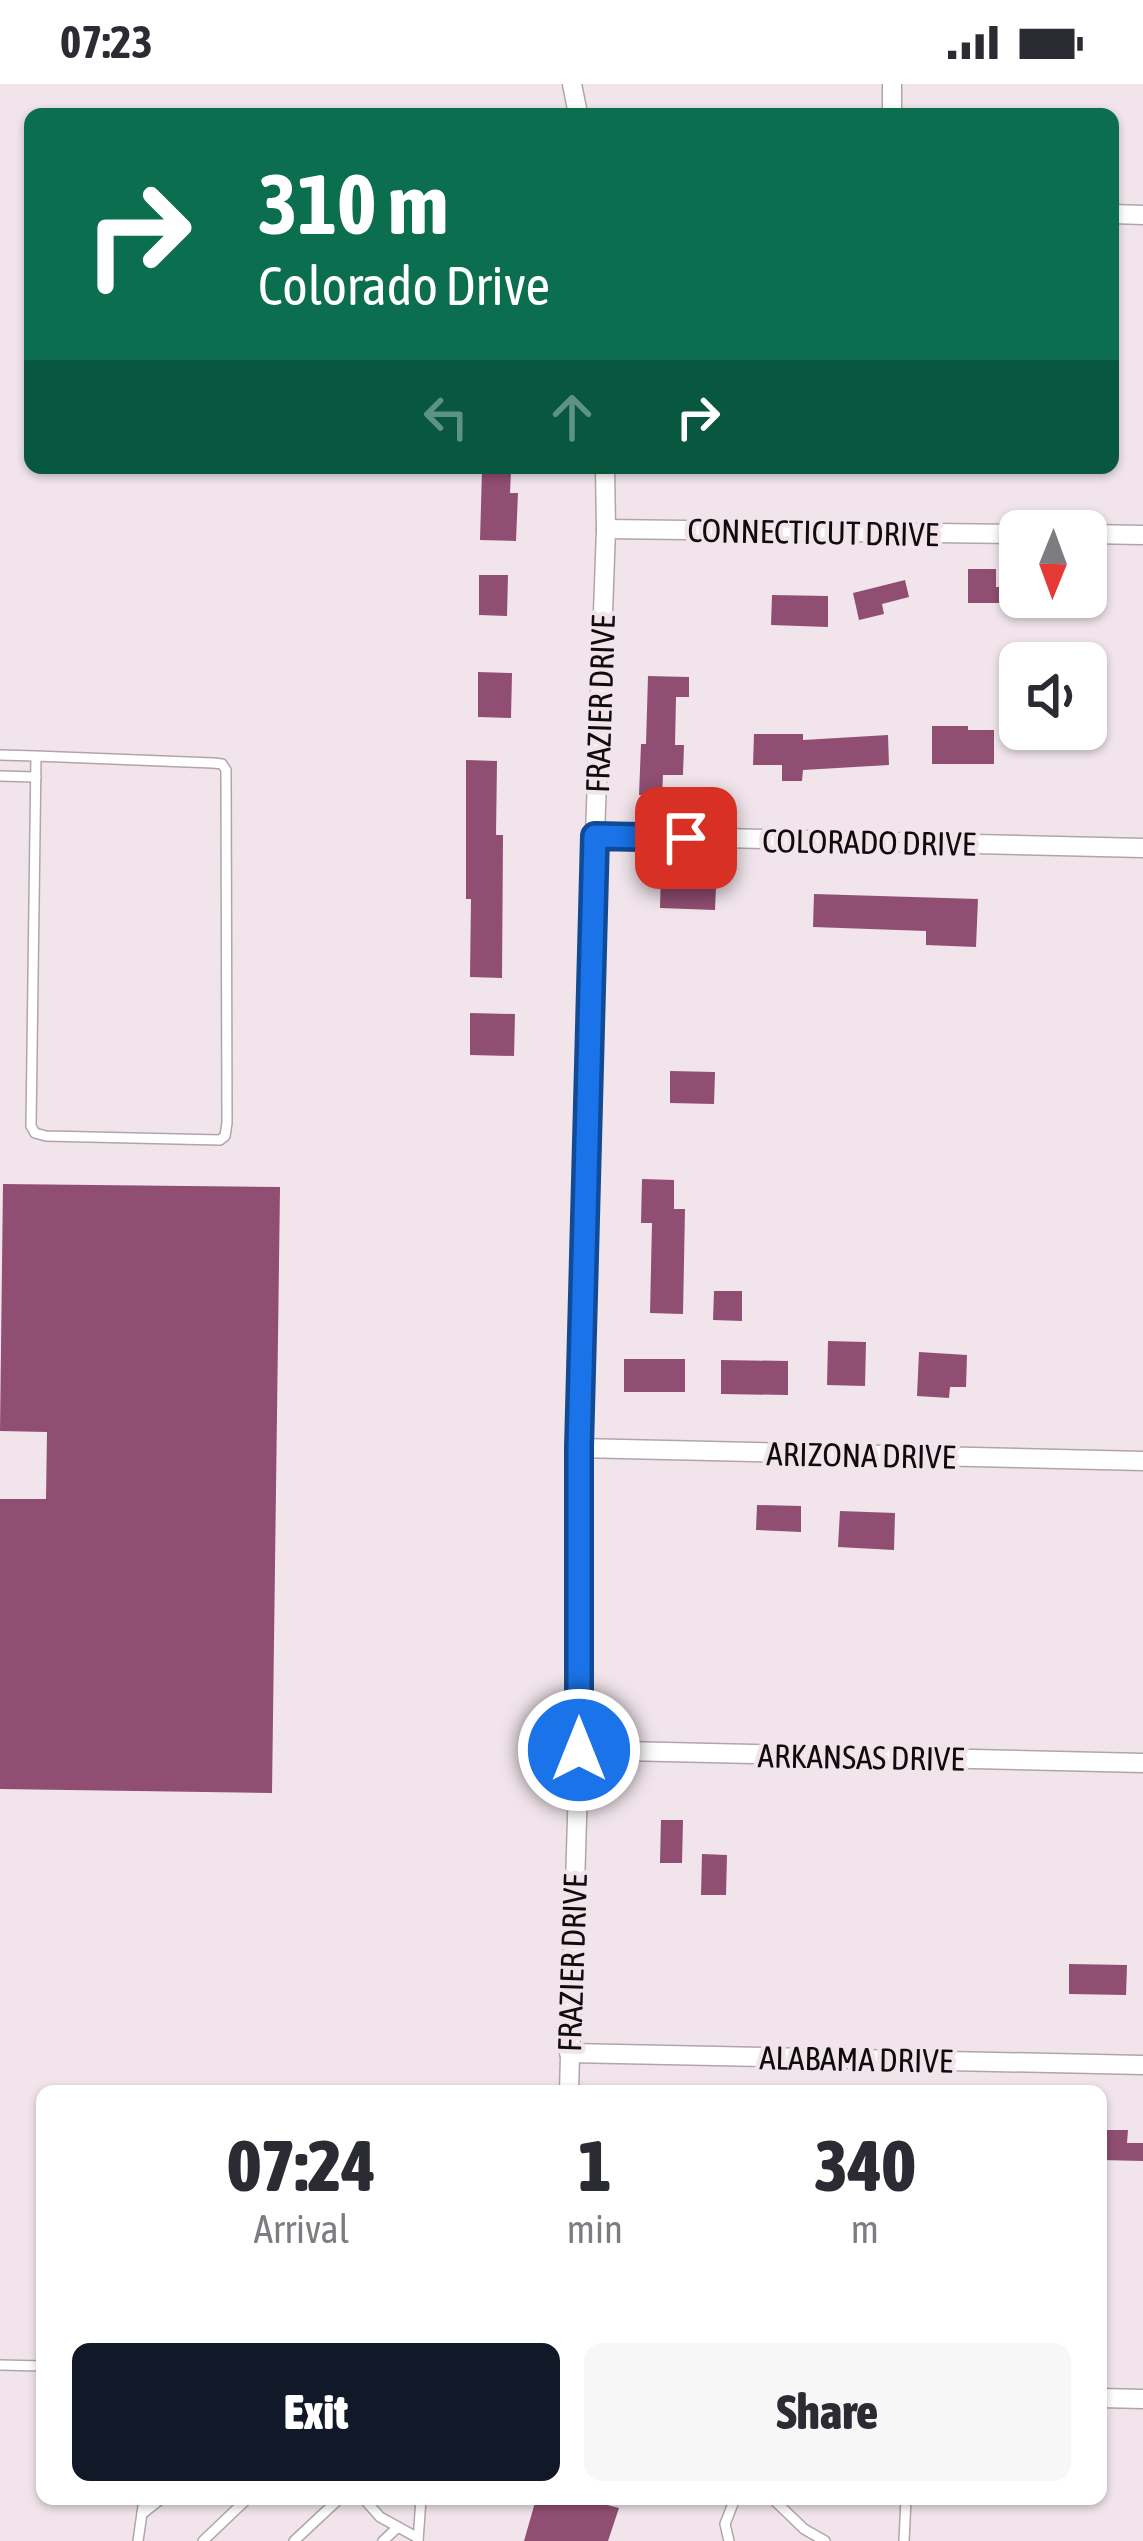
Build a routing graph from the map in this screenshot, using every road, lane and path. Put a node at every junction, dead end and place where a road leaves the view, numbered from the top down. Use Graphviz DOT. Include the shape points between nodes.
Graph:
graph roads {
  1 [pos="604,474"];
  2 [pos="607,530"];
  3 [pos="999,534"];
  4 [pos="1107,534"];
  5 [pos="1143,535"];
  6 [pos="0,755"];
  7 [pos="36,756"];
  8 [pos="0,776"];
  9 [pos="36,777"];
  10 [pos="595,836"];
  11 [pos="1143,848"];
  12 [pos="579,1448"];
  13 [pos="1143,1462"];
  14 [pos="579,1750"];
  15 [pos="1143,1763"];
  16 [pos="569,2054"];
  17 [pos="1143,2065"];
  18 [pos="569,2085"];
  19 [pos="0,2365"];
  20 [pos="36,2366"];
  21 [pos="1107,2398"];
  22 [pos="1143,2399"];
  23 [pos="143,2505"];
  24 [pos="153,2505"];
  25 [pos="242,2505"];
  26 [pos="333,2505"];
  27 [pos="369,2505"];
  28 [pos="421,2505"];
  29 [pos="732,2505"];
  30 [pos="779,2505"];
  31 [pos="906,2505"];
  32 [pos="142,2514"];
  33 [pos="398,2527"];
  34 [pos="418,2540"];
  35 [pos="138,2541"];
  36 [pos="203,2541"];
  37 [pos="294,2541"];
  38 [pos="383,2541"];
  39 [pos="729,2541"];
  40 [pos="825,2541"];
  41 [pos="904,2541"];
  1 -- 2 [label="street, FRAZIER DRIVE"];
  2 -- 3 [label="street, CONNECTICUT DRIVE"];
  2 -- 10 [label="street, FRAZIER DRIVE"];
  4 -- 5 [label="street"];
  6 -- 7 [label="lane"];
  7 -- 9 [label="lane"];
  7 -- 9 [label="lane" via="213,763 226,770 227,1123 220,1140 46,1136 31,1126"];
  8 -- 9 [label="lane"];
  10 -- 11 [label="street, COLORADO DRIVE"];
  10 -- 12 [label="street, FRAZIER DRIVE"];
  12 -- 13 [label="street, ARIZONA DRIVE"];
  12 -- 14 [label="street, FRAZIER DRIVE"];
  14 -- 15 [label="street, ARKANSAS DRIVE"];
  14 -- 16 [label="street, FRAZIER DRIVE"];
  16 -- 17 [label="street, ALABAMA DRIVE"];
  16 -- 18 [label="street, FRAZIER DRIVE"];
  19 -- 20 [label="lane"];
  21 -- 22 [label="street"];
  23 -- 32 [label="lane"];
  24 -- 32 [label="lane"];
  25 -- 36 [label="lane"];
  26 -- 37 [label="lane"];
  27 -- 33 [label="lane"];
  28 -- 34 [label="lane"];
  29 -- 39 [label="lane"];
  30 -- 40 [label="lane"];
  31 -- 41 [label="lane"];
  32 -- 35 [label="lane"];
  33 -- 34 [label="lane"];
  33 -- 38 [label="lane"];
}
